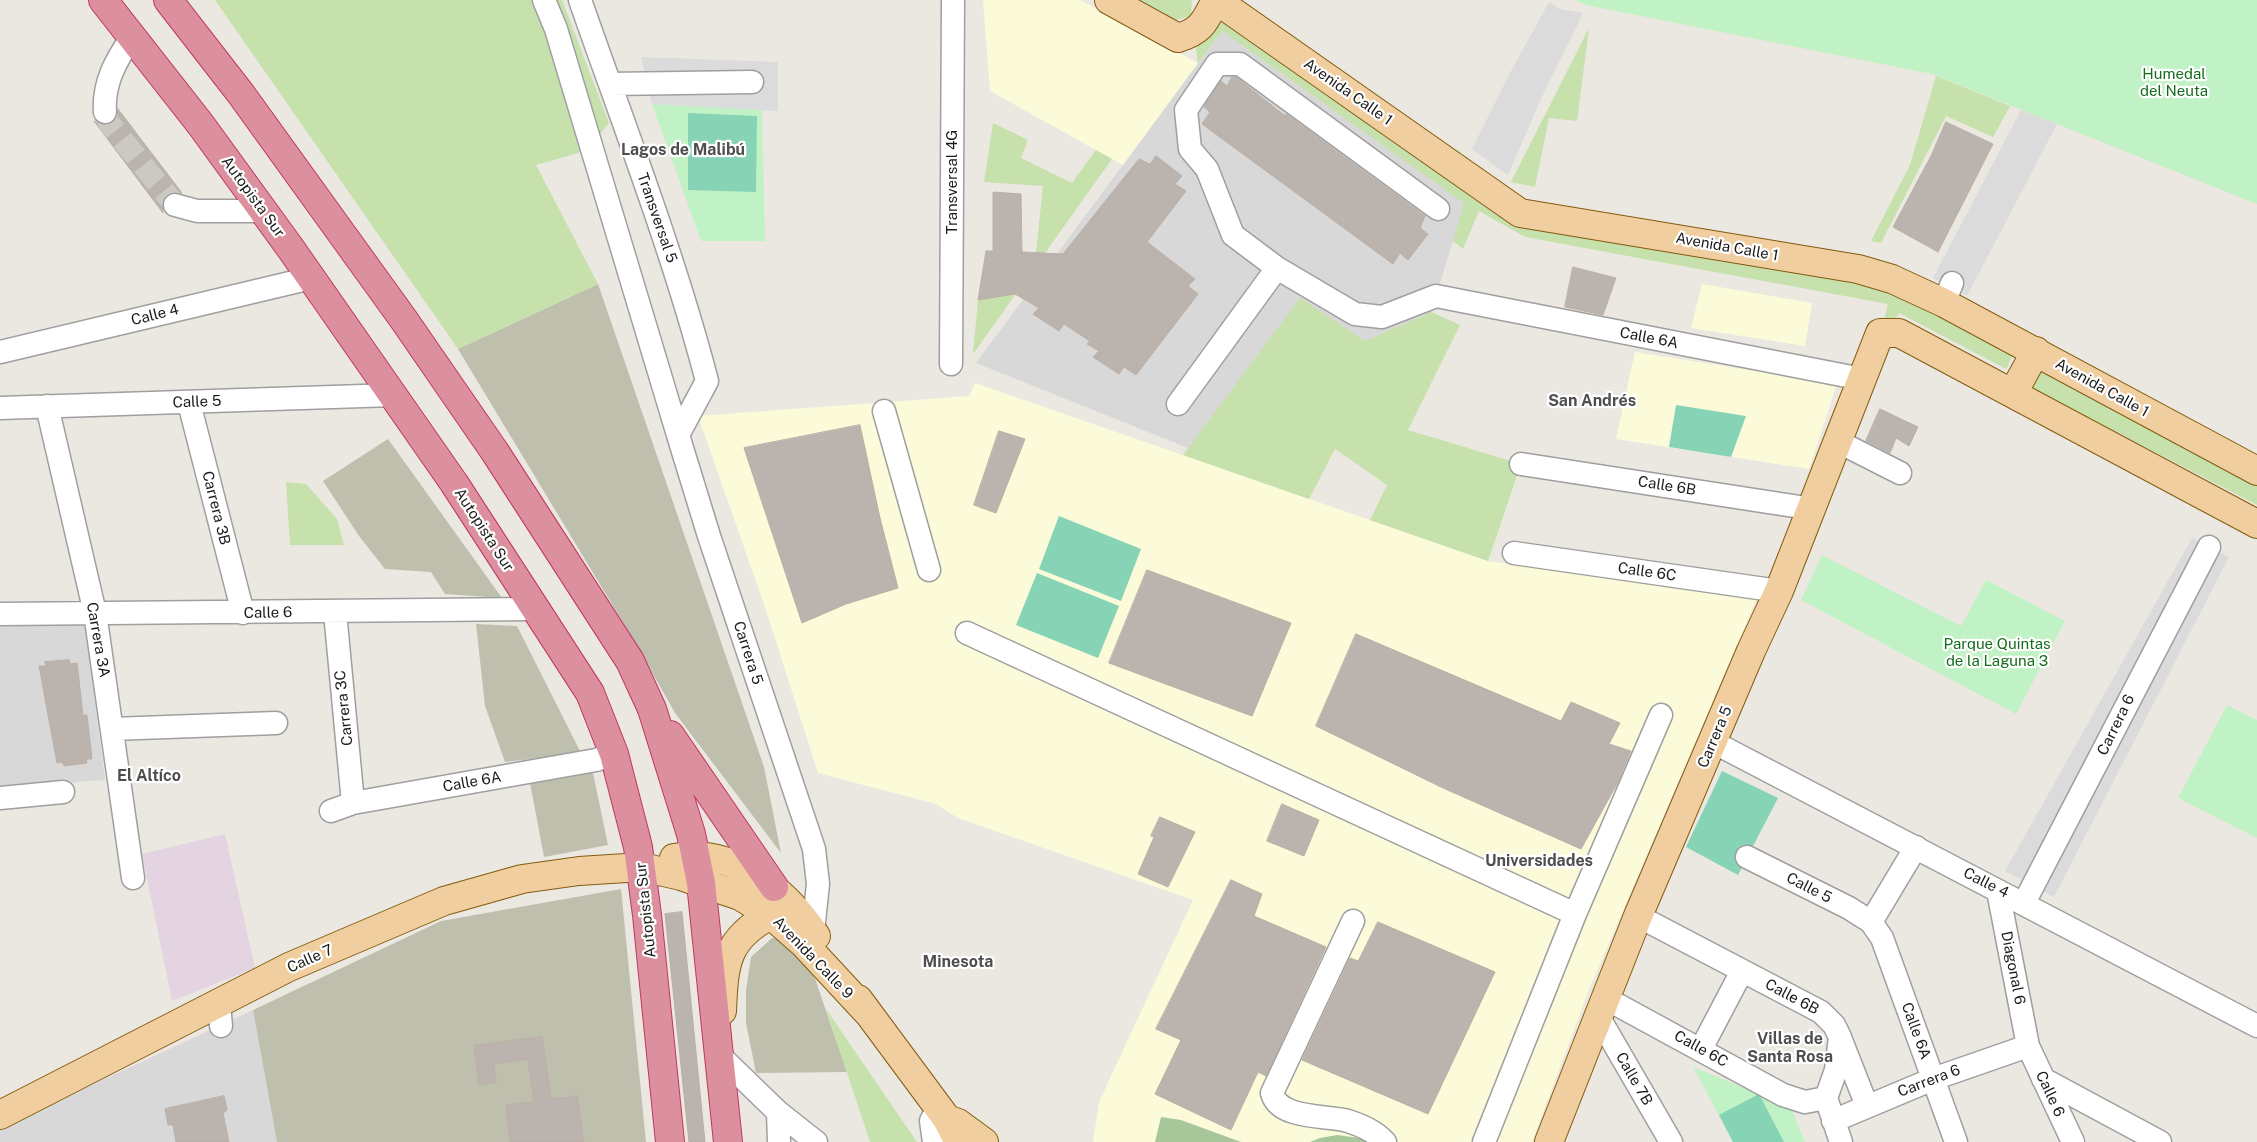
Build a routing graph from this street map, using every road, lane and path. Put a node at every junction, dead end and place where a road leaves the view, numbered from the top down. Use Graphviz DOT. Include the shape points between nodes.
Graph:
graph roads {
  1 [pos="103,0"];
  2 [pos="168,0"];
  3 [pos="544,0"];
  4 [pos="580,0"];
  5 [pos="953,0"];
  6 [pos="1109,0"];
  7 [pos="1216,0"];
  8 [pos="132,37"];
  9 [pos="752,82"];
  10 [pos="610,84"];
  11 [pos="105,112"];
  12 [pos="175,204"];
  13 [pos="1438,209"];
  14 [pos="264,211"];
  15 [pos="1277,268"];
  16 [pos="311,278"];
  17 [pos="2036,351"];
  18 [pos="0,352"];
  19 [pos="951,364"];
  20 [pos="1862,380"];
  21 [pos="2013,393"];
  22 [pos="393,396"];
  23 [pos="190,403"];
  24 [pos="1178,404"];
  25 [pos="47,406"];
  26 [pos="0,408"];
  27 [pos="884,411"];
  28 [pos="678,435"];
  29 [pos="1837,441"];
  30 [pos="1521,464"];
  31 [pos="2257,471"];
  32 [pos="1900,473"];
  33 [pos="1812,508"];
  34 [pos="2257,524"];
  35 [pos="2209,546"];
  36 [pos="1514,553"];
  37 [pos="929,570"];
  38 [pos="1779,591"];
  39 [pos="535,609"];
  40 [pos="335,612"];
  41 [pos="95,613"];
  42 [pos="0,614"];
  43 [pos="243,614"];
  44 [pos="967,633"];
  45 [pos="652,709"];
  46 [pos="1661,715"];
  47 [pos="276,723"];
  48 [pos="112,729"];
  49 [pos="1713,742"];
  50 [pos="614,754"];
  51 [pos="62,792"];
  52 [pos="0,798"];
  53 [pos="353,803"];
  54 [pos="331,811"];
  55 [pos="1916,847"];
  56 [pos="1746,857"];
  57 [pos="642,867"];
  58 [pos="698,870"];
  59 [pos="133,878"];
  60 [pos="774,887"];
  61 [pos="1998,891"];
  62 [pos="2024,902"];
  63 [pos="1575,914"];
  64 [pos="771,915"];
  65 [pos="1638,916"];
  66 [pos="1353,921"];
  67 [pos="1871,922"];
  68 [pos="813,931"];
  69 [pos="1742,971"];
  70 [pos="1601,1007"];
  71 [pos="869,1014"];
  72 [pos="2257,1026"];
  73 [pos="1840,1037"];
  74 [pos="2028,1046"];
  75 [pos="1701,1049"];
  76 [pos="719,1055"];
  77 [pos="1933,1079"];
  78 [pos="2043,1079"];
  79 [pos="1826,1098"];
  80 [pos="1867,1106"];
  81 [pos="778,1112"];
  82 [pos="942,1114"];
  83 [pos="0,1115"];
  84 [pos="1837,1132"];
  85 [pos="1551,1141"];
  86 [pos="670,1142"];
  87 [pos="728,1142"];
  88 [pos="779,1142"];
  89 [pos="816,1142"];
  90 [pos="934,1142"];
  91 [pos="960,1142"];
  92 [pos="984,1142"];
  93 [pos="1385,1142"];
  94 [pos="1484,1142"];
  95 [pos="1671,1142"];
  96 [pos="1956,1142"];
  97 [pos="2073,1142"];
  98 [pos="2160,1142"];
  1 -- 8 [label="highway, Autopista Sur"];
  2 -- 45 [label="highway" via="241,94 495,452 622,647"];
  3 -- 28 [label="street, Carrera 5" via="556,28"];
  4 -- 10 [label="street, Transversal 5"];
  5 -- 19 [label="street, Transversal 4G"];
  6 -- 7 [label="main road, Avenida Calle 1" via="1178,38 1194,33"];
  7 -- 17 [label="main road, Avenida Calle 1" via="1520,212 1858,270 1948,293"];
  8 -- 11 [label="street" via="106,84"];
  8 -- 14 [label="highway, Autopista Sur"];
  9 -- 10 [label="street"];
  10 -- 28 [label="street, Transversal 5" via="657,217 707,381"];
  12 -- 14 [label="street" via="197,211"];
  13 -- 15 [label="street" via="1240,64 1216,64 1186,110 1190,149 1207,170 1233,235"];
  14 -- 16 [label="highway, Autopista Sur"];
  15 -- 20 [label="street, Calle 6A" via="1355,314 1382,316 1436,296"];
  15 -- 24 [label="street"];
  16 -- 18 [label="street, Calle 4"];
  16 -- 22 [label="highway, Autopista Sur"];
  17 -- 21 [label="main road"];
  17 -- 31 [label="main road, Avenida Calle 1"];
  20 -- 21 [label="main road, Carrera 5" via="1880,333 1899,333"];
  20 -- 29 [label="main road, Carrera 5"];
  21 -- 34 [label="main road"];
  22 -- 23 [label="street, Calle 5"];
  22 -- 39 [label="highway, Autopista Sur"];
  23 -- 25 [label="street, Calle 5"];
  23 -- 43 [label="street, Carrera 3B"];
  25 -- 26 [label="street, Calle 5"];
  25 -- 41 [label="street, Carrera 3A"];
  27 -- 37 [label="street"];
  28 -- 68 [label="street, Carrera 5" via="814,849 818,884"];
  29 -- 32 [label="street"];
  29 -- 33 [label="main road, Carrera 5"];
  30 -- 33 [label="street, Calle 6B"];
  33 -- 38 [label="main road, Carrera 5"];
  35 -- 62 [label="street, Carrera 6"];
  36 -- 38 [label="street, Calle 6C"];
  38 -- 49 [label="main road, Carrera 5"];
  39 -- 40 [label="street, Calle 6"];
  39 -- 50 [label="highway, Autopista Sur" via="590,693"];
  40 -- 43 [label="street, Calle 6"];
  40 -- 53 [label="street, Carrera 3C"];
  41 -- 42 [label="street, Calle 6"];
  41 -- 43 [label="street, Calle 6"];
  41 -- 48 [label="street, Carrera 3A"];
  44 -- 63 [label="street"];
  45 -- 58 [label="highway" via="691,834"];
  45 -- 60 [label="highway"];
  46 -- 63 [label="street"];
  47 -- 48 [label="street"];
  48 -- 59 [label="street, Carrera 3A"];
  49 -- 55 [label="street, Calle 4"];
  49 -- 65 [label="main road, Carrera 5"];
  50 -- 53 [label="street, Calle 6A" via="596,760"];
  50 -- 57 [label="highway, Autopista Sur"];
  51 -- 52 [label="street"];
  53 -- 54 [label="street, Calle 6A"];
  55 -- 61 [label="street, Calle 4"];
  55 -- 67 [label="street"];
  56 -- 67 [label="street, Calle 5"];
  57 -- 58 [label="main road, Avenida Calle 9"];
  57 -- 83 [label="main road, Calle 7" via="522,879 444,901 289,967 220,1015"];
  57 -- 86 [label="highway, Autopista Sur"];
  58 -- 60 [label="main road, Avenida Calle 9" via="729,863"];
  58 -- 64 [label="main road, Avenida Calle 9"];
  58 -- 76 [label="highway"];
  60 -- 68 [label="main road, Avenida Calle 9"];
  61 -- 62 [label="street, Calle 4"];
  61 -- 74 [label="street, Diagonal 6"];
  62 -- 72 [label="street, Calle 4"];
  63 -- 94 [label="street"];
  64 -- 71 [label="main road, Avenida Calle 9" via="804,944"];
  64 -- 76 [label="main road" via="752,924 730,952 723,978"];
  65 -- 69 [label="street, Calle 6B"];
  65 -- 70 [label="main road, Carrera 5"];
  66 -- 93 [label="street" via="1272,1093 1281,1106 1309,1117 1346,1121 1374,1131"];
  67 -- 77 [label="street, Calle 6A" via="1882,938"];
  68 -- 71 [label="main road, Avenida Calle 9"];
  69 -- 73 [label="street, Calle 6B" via="1821,1012"];
  69 -- 75 [label="street"];
  70 -- 75 [label="street, Calle 6C"];
  70 -- 85 [label="main road, Carrera 5"];
  70 -- 95 [label="street, Calle 7B"];
  71 -- 82 [label="main road, Avenida Calle 9"];
  73 -- 79 [label="street" via="1836,1070"];
  73 -- 80 [label="street, Calle 6B"];
  74 -- 77 [label="street, Carrera 6"];
  74 -- 78 [label="street, Calle 6"];
  75 -- 79 [label="street, Calle 6C" via="1783,1095 1805,1102"];
  76 -- 81 [label="street"];
  76 -- 87 [label="highway"];
  77 -- 80 [label="street, Carrera 6"];
  77 -- 96 [label="street, Calle 6A"];
  78 -- 97 [label="street, Calle 6"];
  78 -- 98 [label="street"];
  79 -- 84 [label="street"];
  80 -- 84 [label="street, Carrera 6"];
  81 -- 88 [label="street"];
  81 -- 89 [label="street"];
  82 -- 90 [label="street" via="931,1121"];
  82 -- 91 [label="main road, Avenida Calle 9"];
  82 -- 92 [label="main road, Avenida Calle 9"];
}
